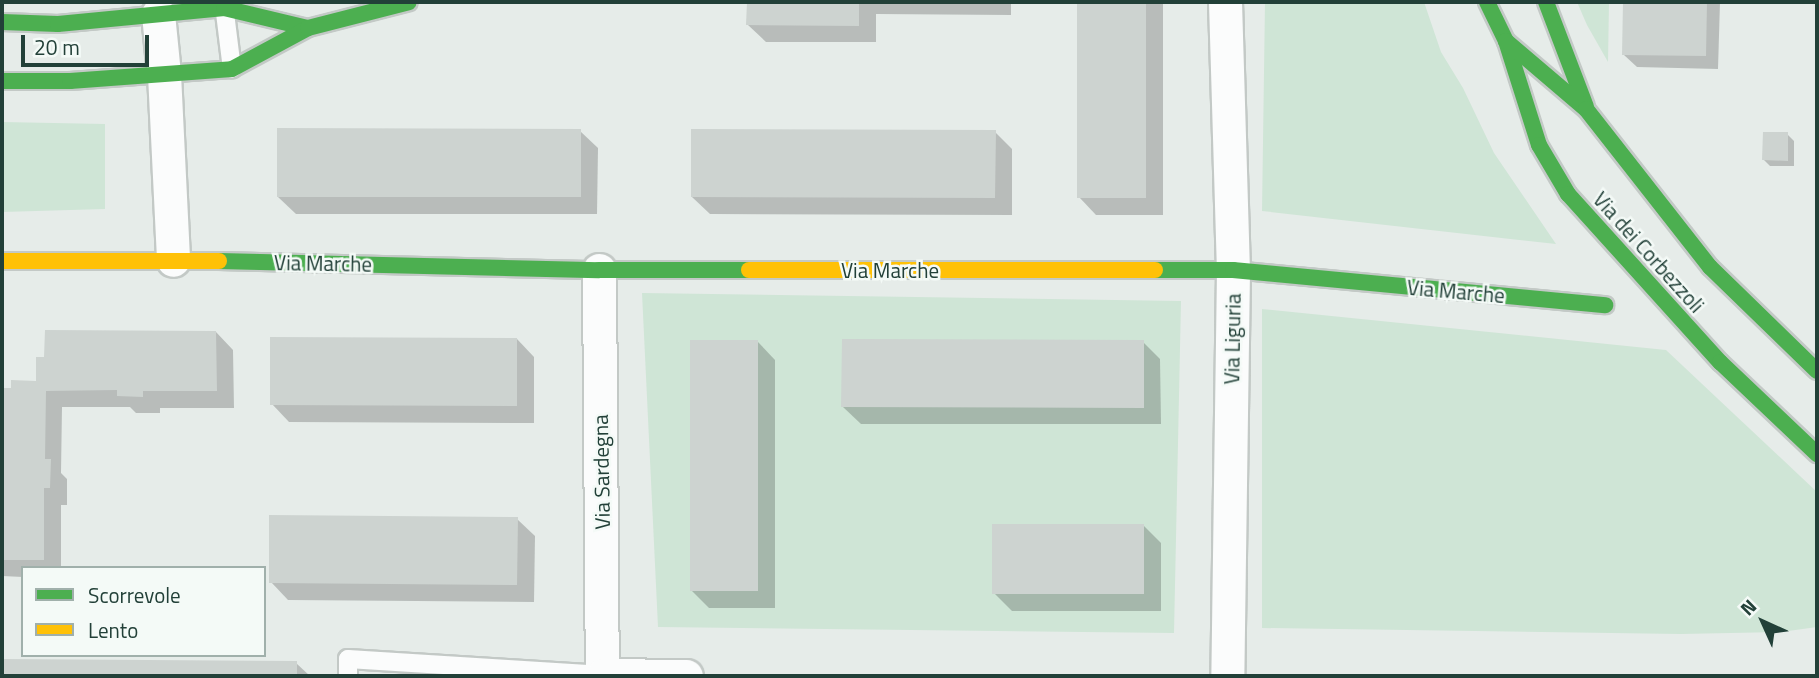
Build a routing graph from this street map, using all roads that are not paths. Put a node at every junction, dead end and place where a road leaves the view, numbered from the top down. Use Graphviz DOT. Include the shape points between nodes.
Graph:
graph roads {
  1 [pos="409,2"];
  2 [pos="1225,2"];
  3 [pos="1487,2"];
  4 [pos="1546,2"];
  5 [pos="224,5"];
  6 [pos="158,15"];
  7 [pos="2,22"];
  8 [pos="308,29"];
  9 [pos="1506,41"];
  10 [pos="232,69"];
  11 [pos="164,74"];
  12 [pos="2,81"];
  13 [pos="1586,109"];
  14 [pos="173,260"];
  15 [pos="2,261"];
  16 [pos="599,270"];
  17 [pos="1233,270"];
  18 [pos="1605,305"];
  19 [pos="1817,370"];
  20 [pos="1817,454"];
  21 [pos="348,676"];
  22 [pos="602,676"];
  23 [pos="686,676"];
  24 [pos="1227,676"];
  1 -- 8 [label="street"];
  2 -- 17 [label="street, Via Liguria"];
  3 -- 9 [label="street, Via dei Corbezzoli"];
  4 -- 13 [label="street"];
  5 -- 6 [label="street"];
  5 -- 8 [label="street"];
  5 -- 10 [label="lane"];
  6 -- 7 [label="street" via="58,24"];
  6 -- 11 [label="street"];
  8 -- 10 [label="street"];
  9 -- 13 [label="street, Via dei Corbezzoli"];
  9 -- 20 [label="street, Via dei Corbezzoli" via="1539,145 1568,194 1720,362"];
  10 -- 11 [label="street"];
  11 -- 12 [label="street"];
  11 -- 14 [label="street"];
  13 -- 19 [label="street, Via dei Corbezzoli" via="1710,268"];
  14 -- 15 [label="street, Via Marche"];
  14 -- 16 [label="street, Via Marche"];
  16 -- 17 [label="street, Via Marche"];
  16 -- 22 [label="street, Via Sardegna"];
  17 -- 18 [label="street, Via Marche"];
  17 -- 24 [label="street, Via Liguria"];
  21 -- 22 [label="lane" via="348,659"];
  22 -- 23 [label="street"];
}
